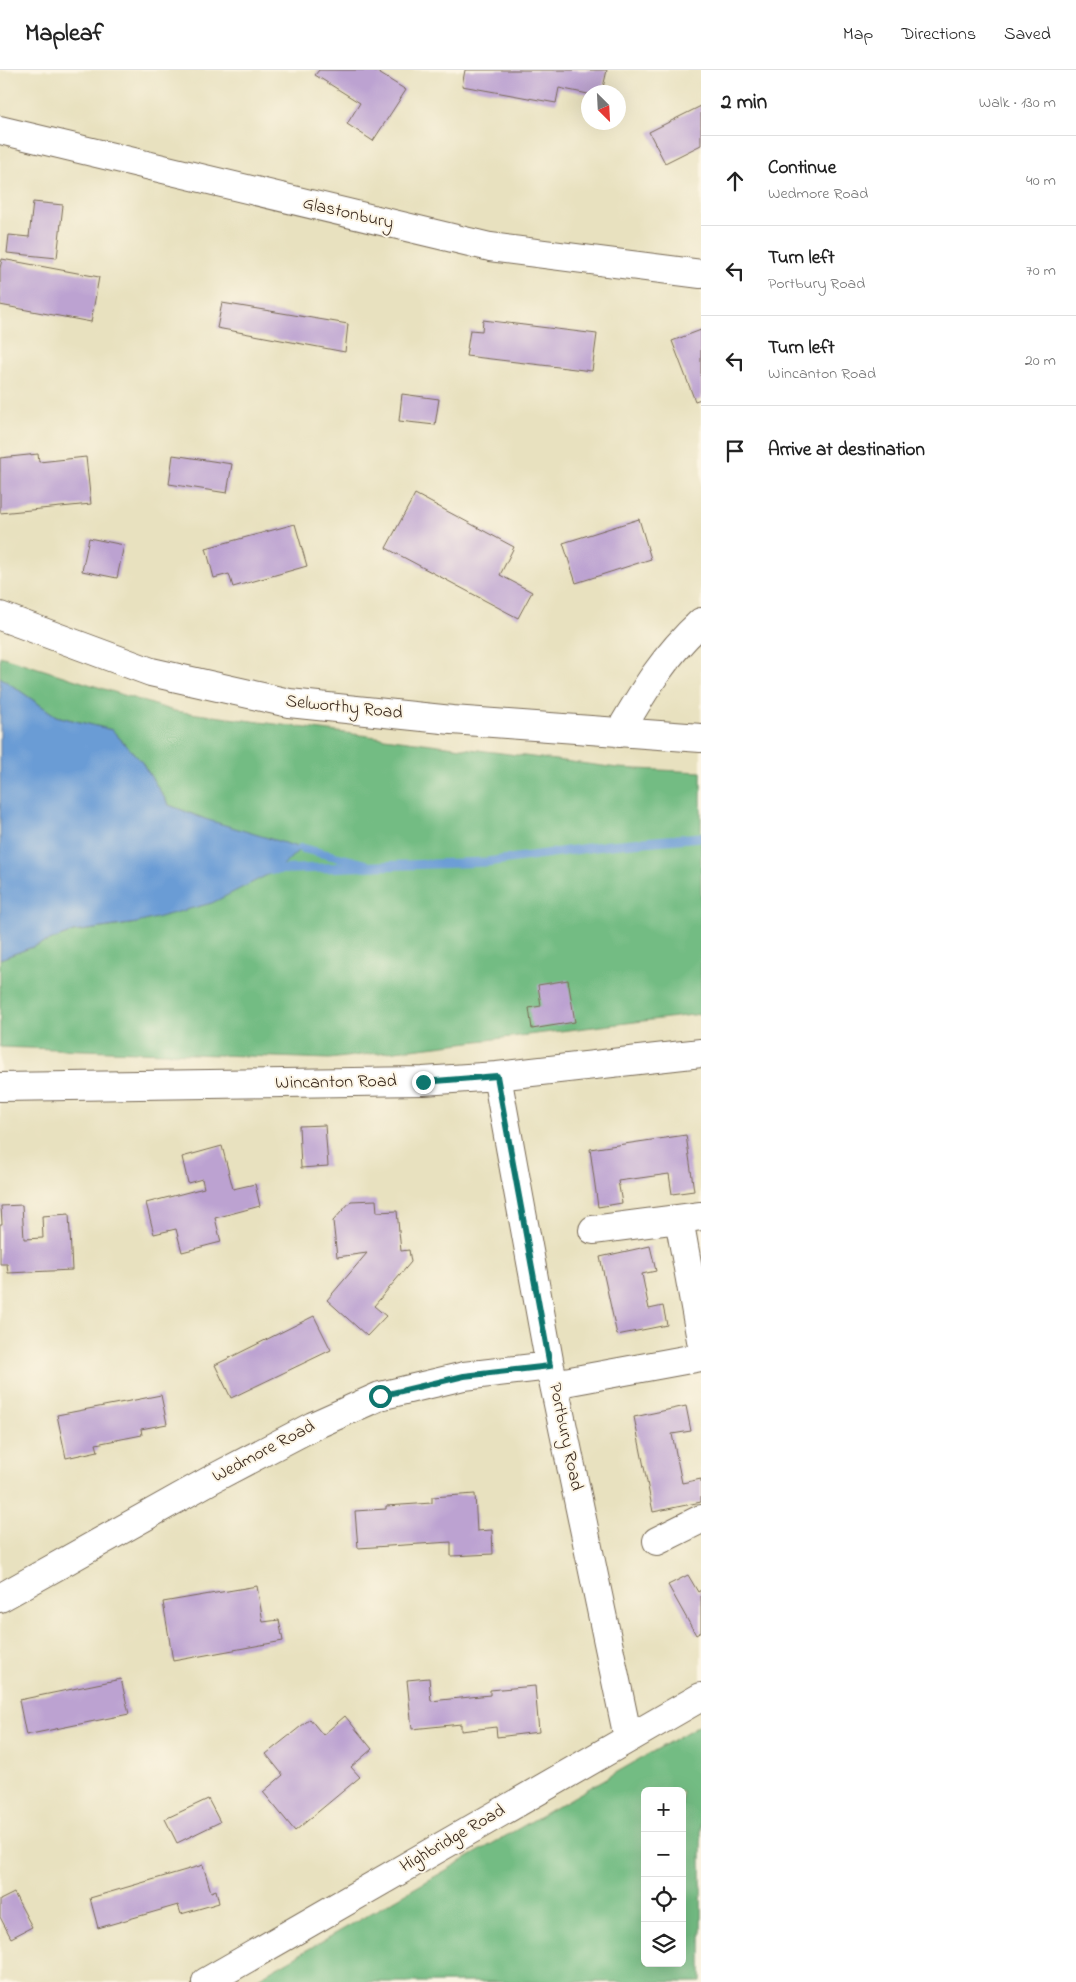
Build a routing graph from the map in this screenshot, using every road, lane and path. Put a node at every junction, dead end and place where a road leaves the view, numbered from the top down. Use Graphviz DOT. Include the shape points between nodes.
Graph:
graph roads {
  1 [pos="0,130"];
  2 [pos="701,274"];
  3 [pos="0,616"];
  4 [pos="701,622"];
  5 [pos="619,733"];
  6 [pos="701,738"];
  7 [pos="701,1053"];
  8 [pos="497,1076"];
  9 [pos="0,1087"];
  10 [pos="690,1218"];
  11 [pos="593,1230"];
  12 [pos="701,1340"];
  13 [pos="701,1356"];
  14 [pos="552,1375"];
  15 [pos="701,1519"];
  16 [pos="657,1541"];
  17 [pos="0,1598"];
  18 [pos="701,1697"];
  19 [pos="628,1738"];
  20 [pos="206,1982"];
  1 -- 2 [label="street, Glastonbury" via="490,247"];
  3 -- 5 [label="street, Selworthy Road" via="151,672 289,703"];
  4 -- 5 [label="street" via="666,657"];
  5 -- 6 [label="street, Selworthy Road"];
  7 -- 8 [label="street, Wincanton Road"];
  8 -- 9 [label="street, Wincanton Road" via="423,1082"];
  8 -- 14 [label="street, Portbury Road"];
  10 -- 11 [label="street"];
  10 -- 12 [label="street"];
  13 -- 14 [label="street, Wedmore Road"];
  14 -- 17 [label="street, Wedmore Road" via="464,1376 380,1396 313,1426 214,1478"];
  14 -- 19 [label="street, Portbury Road"];
  15 -- 16 [label="street"];
  18 -- 19 [label="street, Highbridge Road"];
  19 -- 20 [label="street, Highbridge Road"];
}
